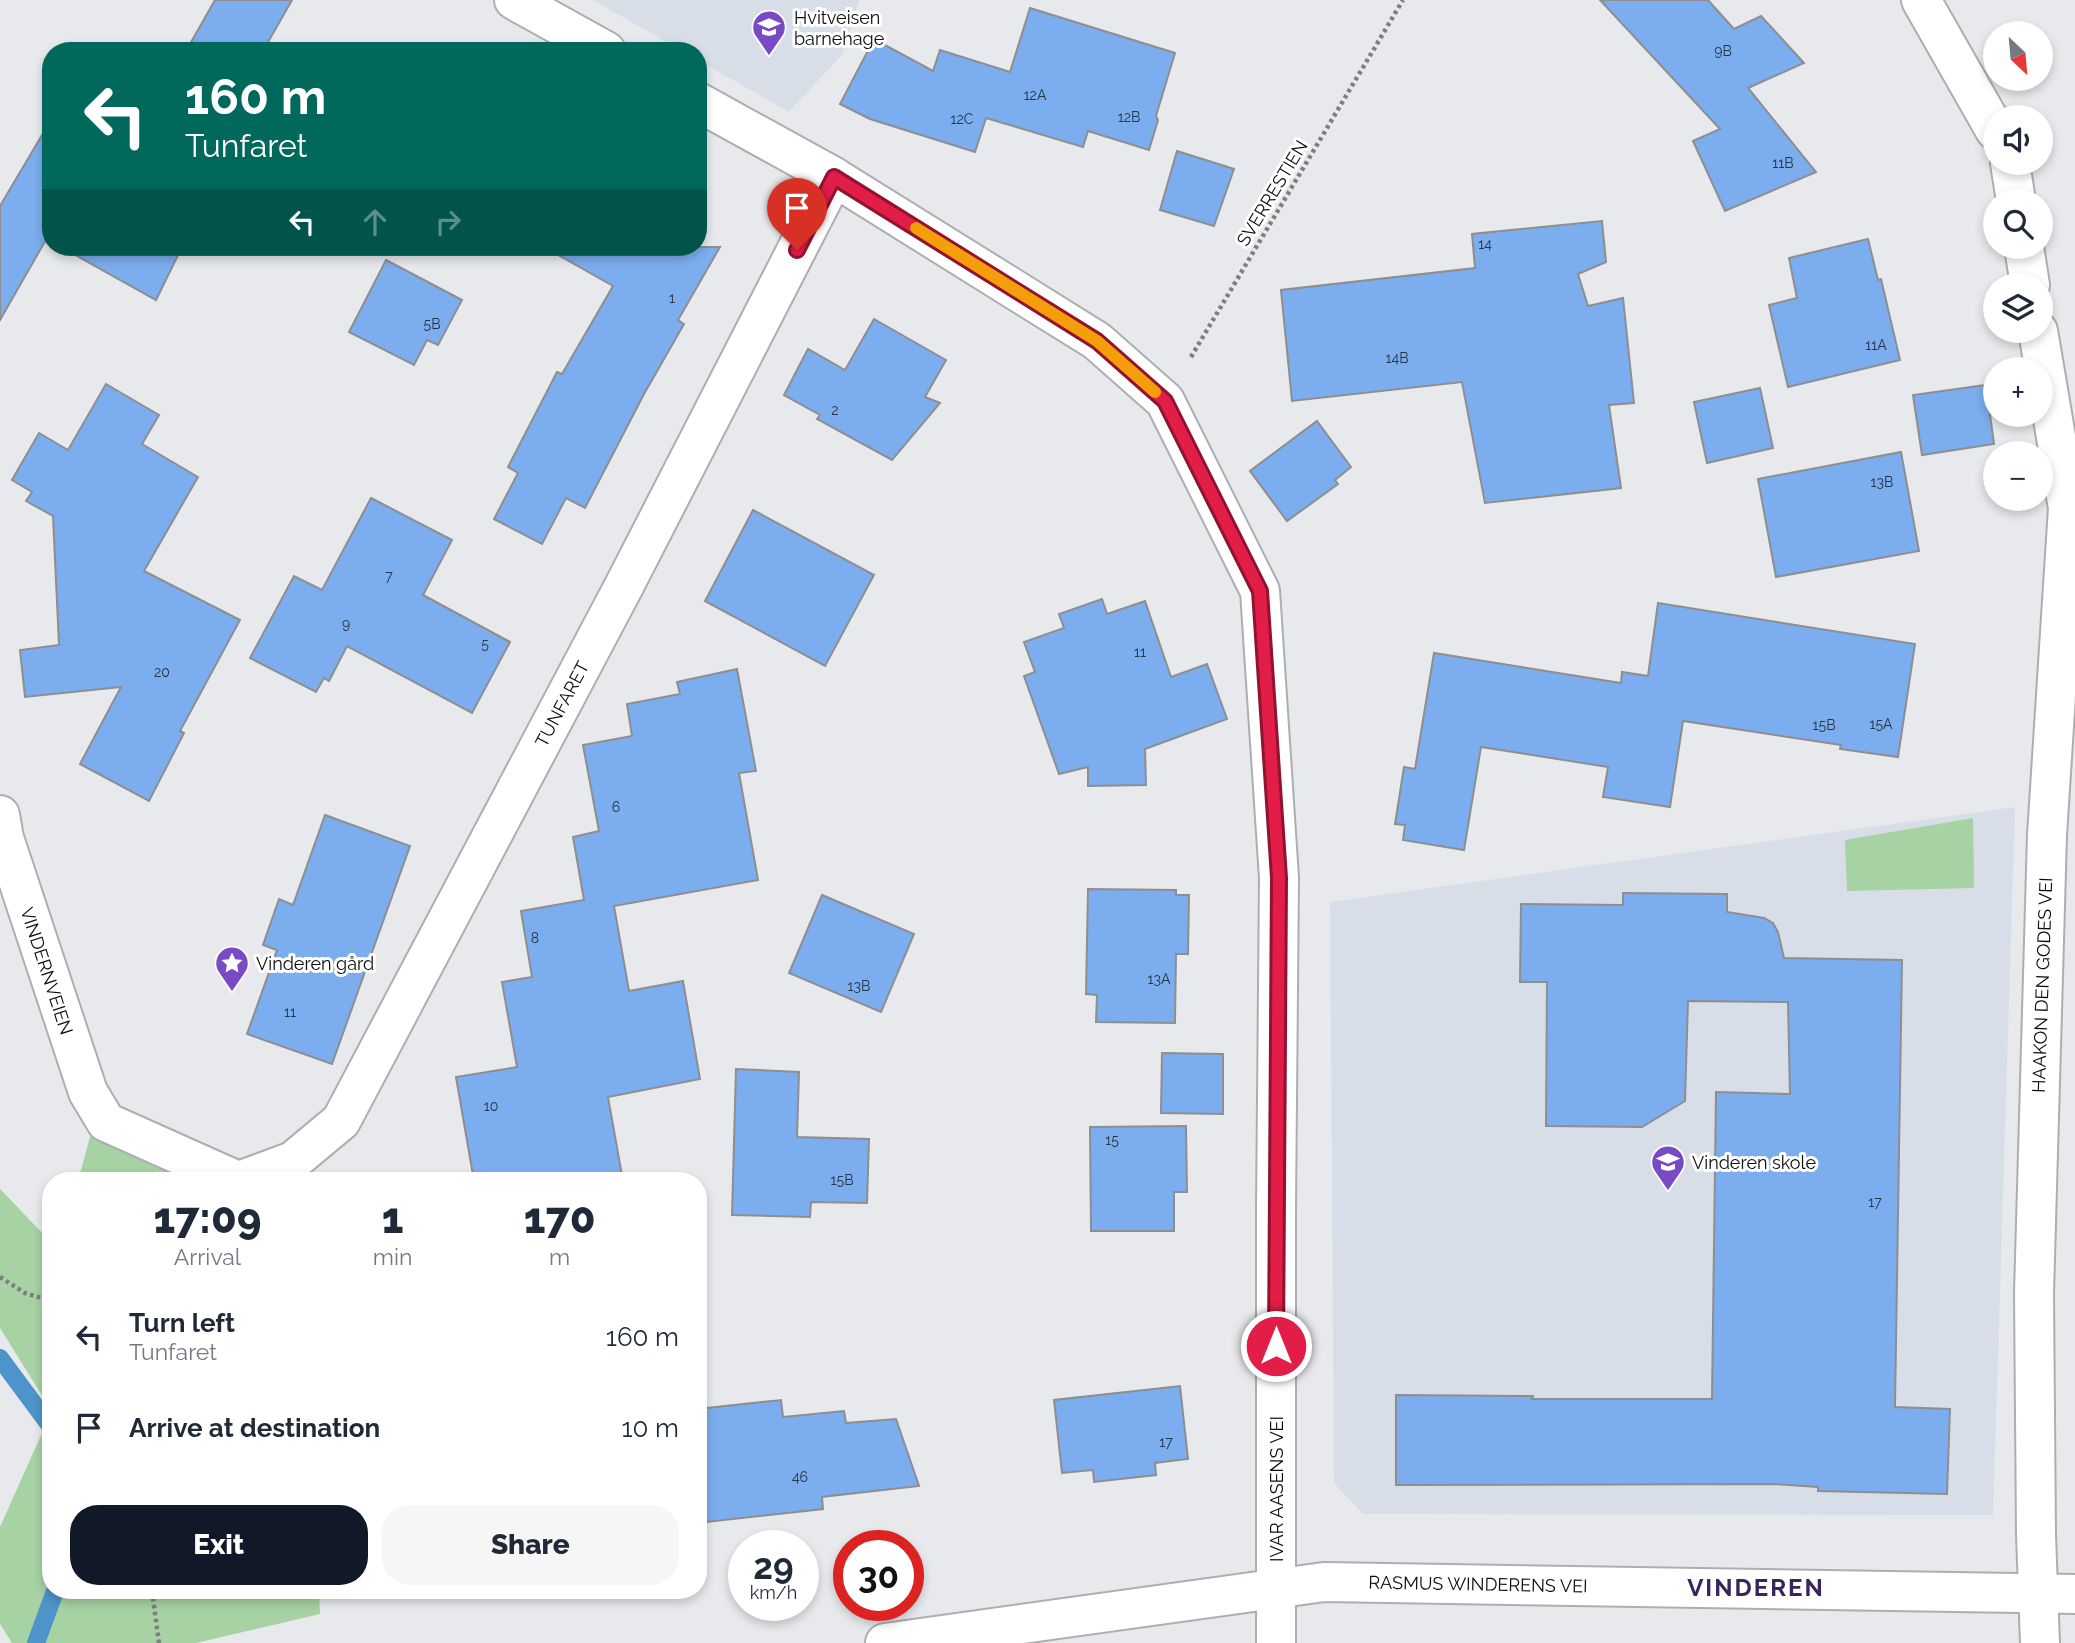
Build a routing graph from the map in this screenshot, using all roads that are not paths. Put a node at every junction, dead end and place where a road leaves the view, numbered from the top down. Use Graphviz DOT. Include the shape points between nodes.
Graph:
graph roads {
  1 [pos="514,0"];
  2 [pos="1921,0"];
  3 [pos="590,42"];
  4 [pos="707,107"];
  5 [pos="1983,110"];
  6 [pos="834,177"];
  7 [pos="2040,343"];
  8 [pos="0,815"];
  9 [pos="106,1122"];
  10 [pos="218,1172"];
  11 [pos="263,1172"];
  12 [pos="1276,1588"];
  13 [pos="2057,1594"];
  14 [pos="885,1643"];
  15 [pos="1276,1643"];
  16 [pos="2040,1643"];
  1 -- 3 [label="street"];
  2 -- 5 [label="street"];
  4 -- 6 [label="street, IVAR AASENS VEI"];
  6 -- 11 [label="street, TUNFARET" via="341,1121 293,1161"];
  6 -- 12 [label="street, IVAR AASENS VEI" via="1097,341 1165,401 1260,591 1279,878"];
  7 -- 13 [label="street, HAAKON DEN GODES VEI" via="2068,508 2046,835 2034,1293 2036,1535"];
  8 -- 9 [label="street, VINDERNVEIEN" via="74,1053 88,1092"];
  9 -- 10 [label="street, TUNFARET"];
  12 -- 13 [label="street, RASMUS WINDERENS VEI" via="1324,1582"];
  12 -- 14 [label="street, RASMUS WINDERENS VEI"];
  12 -- 15 [label="street, IVAR AASENS VEI"];
  13 -- 16 [label="street, HAAKON DEN GODES VEI"];
}
